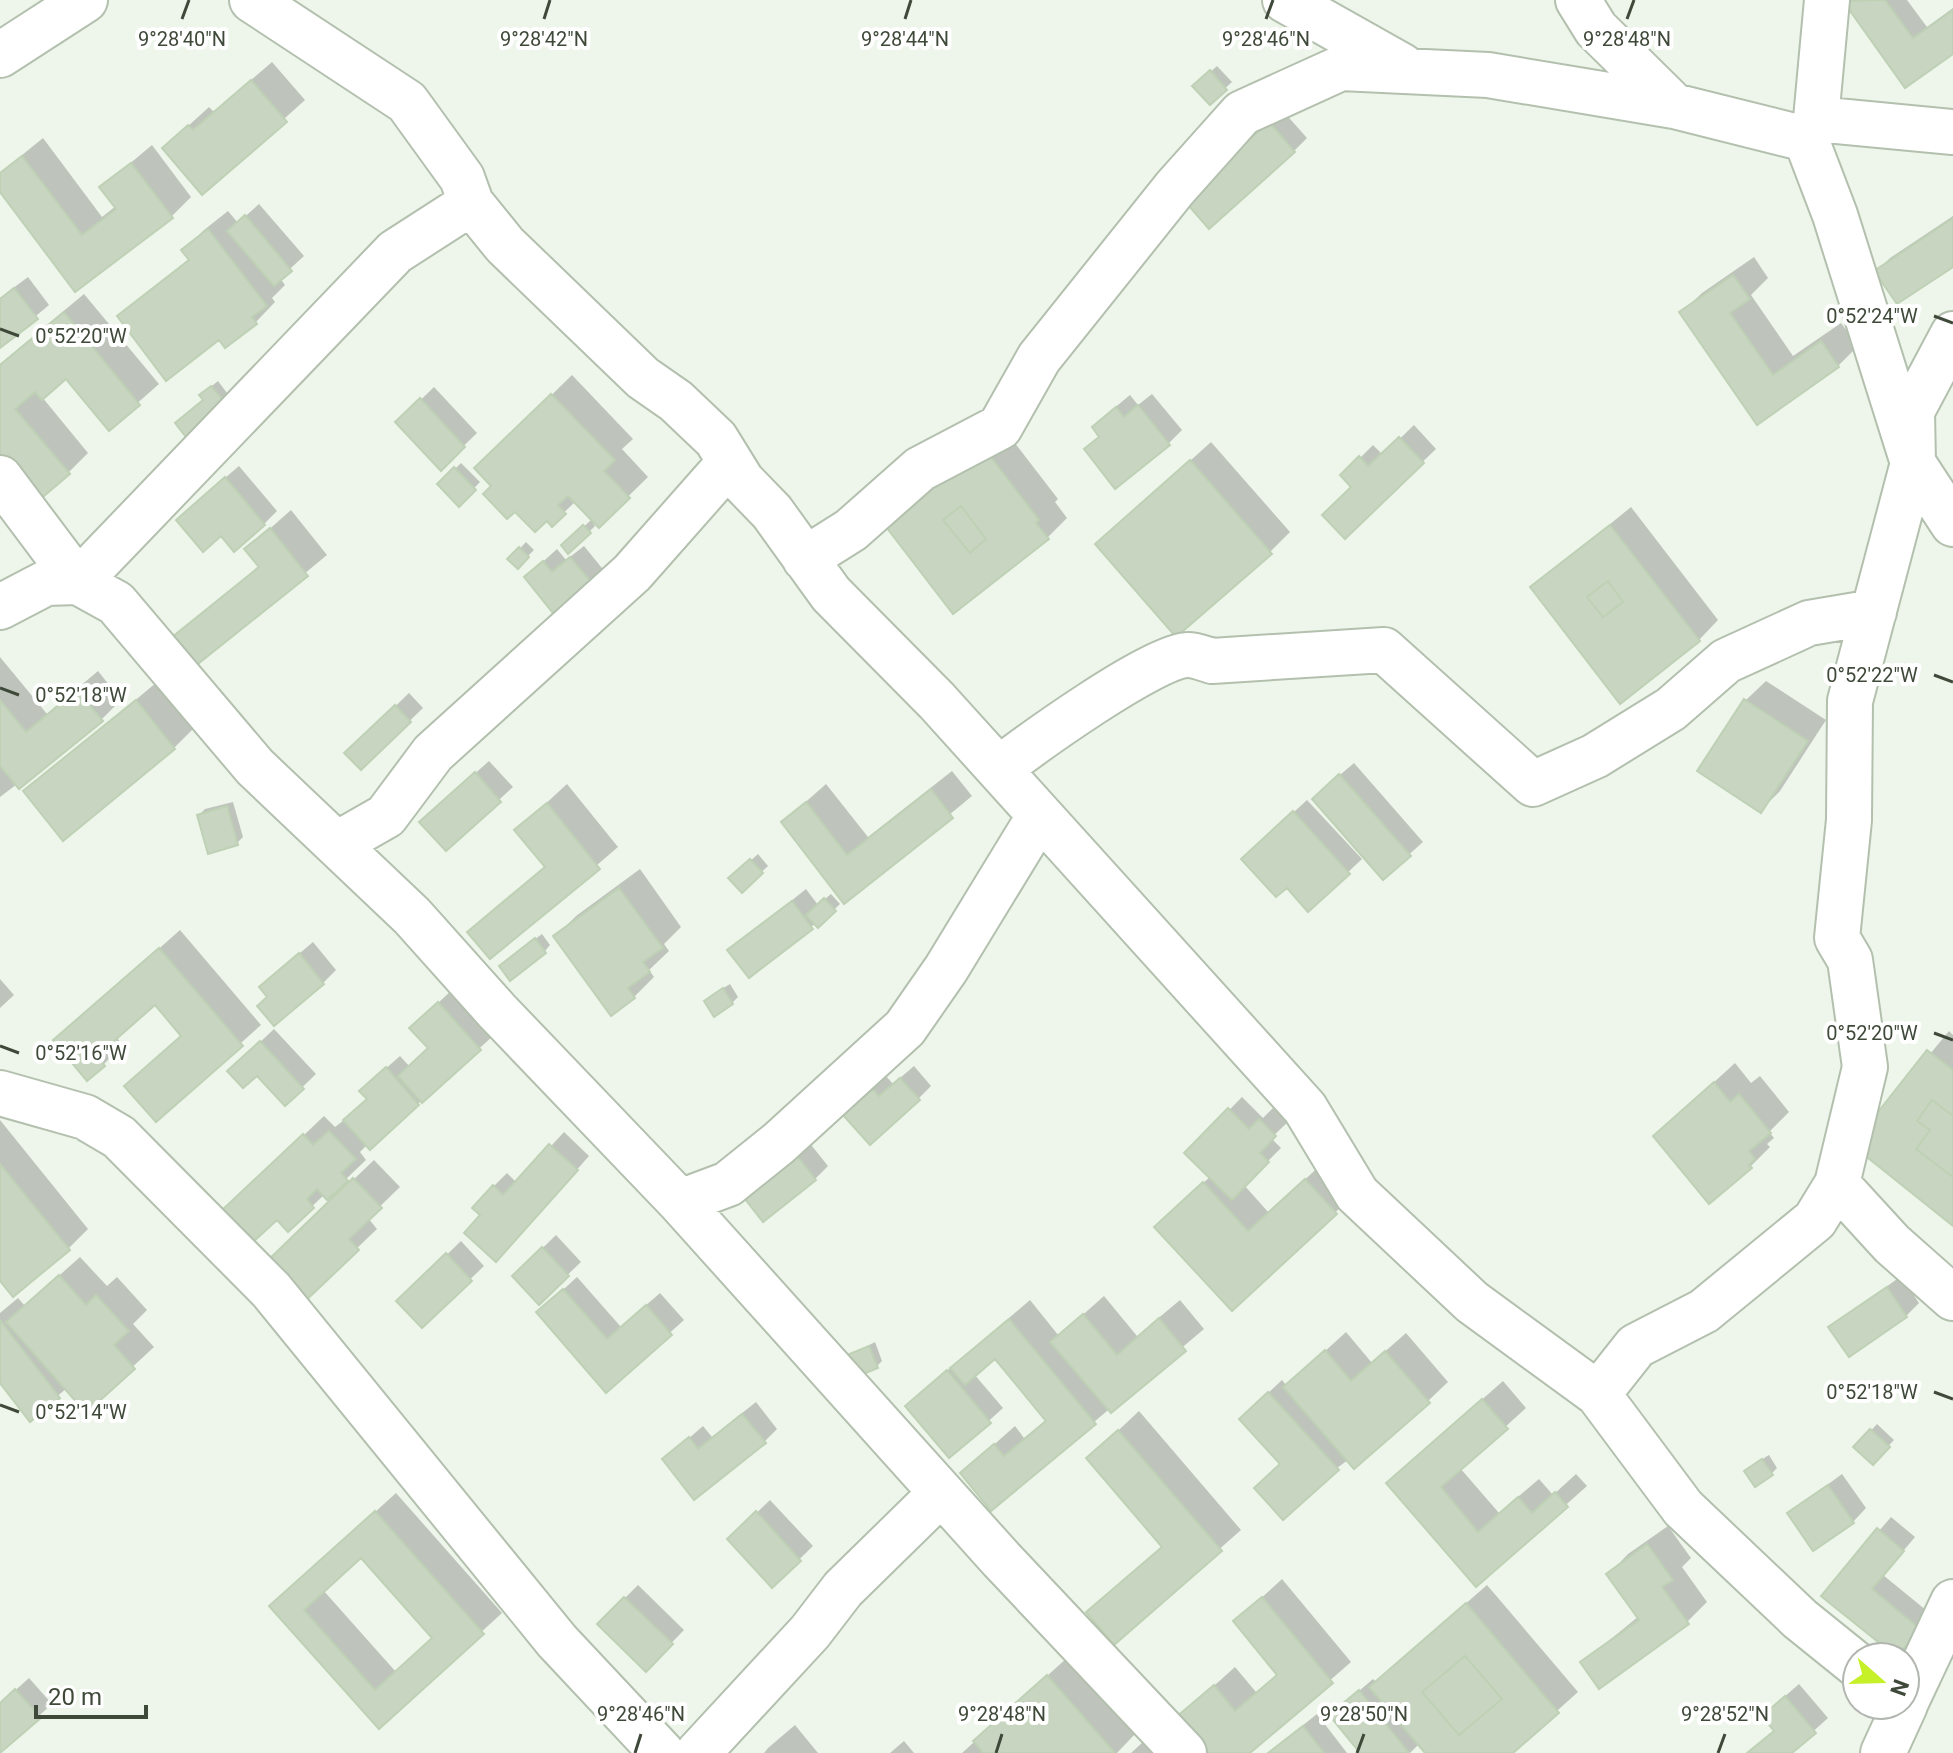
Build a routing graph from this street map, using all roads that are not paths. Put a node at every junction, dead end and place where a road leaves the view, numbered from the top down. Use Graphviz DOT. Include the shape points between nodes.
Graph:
graph roads {
  1 [pos="85,0"];
  2 [pos="252,0"];
  3 [pos="1285,0"];
  4 [pos="1578,0"];
  5 [pos="1827,0"];
  6 [pos="291,14"];
  7 [pos="0,55"];
  8 [pos="1411,71"];
  9 [pos="1674,106"];
  10 [pos="1811,129"];
  11 [pos="1953,132"];
  12 [pos="471,203"];
  13 [pos="1953,334"];
  14 [pos="730,462"];
  15 [pos="1913,463"];
  16 [pos="0,478"];
  17 [pos="1953,524"];
  18 [pos="805,559"];
  19 [pos="78,582"];
  20 [pos="0,607"];
  21 [pos="1874,612"];
  22 [pos="999,769"];
  23 [pos="1040,815"];
  24 [pos="337,844"];
  25 [pos="0,1070"];
  26 [pos="0,1093"];
  27 [pos="85,1117"];
  28 [pos="1837,1184"];
  29 [pos="680,1202"];
  30 [pos="1953,1298"];
  31 [pos="1598,1394"];
  32 [pos="941,1493"];
  33 [pos="1953,1602"];
  34 [pos="1841,1652"];
  35 [pos="1921,1671"];
  36 [pos="1898,1721"];
  37 [pos="662,1753"];
  38 [pos="698,1753"];
  39 [pos="1184,1753"];
  40 [pos="1883,1753"];
  1 -- 7 [label="street"];
  2 -- 6 [label="street"];
  3 -- 8 [label="street"];
  4 -- 9 [label="street" via="1596,29"];
  5 -- 10 [label="street"];
  6 -- 12 [label="street" via="407,102 462,178"];
  8 -- 9 [label="street" via="1488,75"];
  8 -- 18 [label="street" via="1341,68 1242,113 1039,358 1000,427 920,469 851,530"];
  9 -- 10 [label="street"];
  10 -- 11 [label="street"];
  10 -- 15 [label="street"];
  12 -- 14 [label="street" via="505,245 643,378 716,439"];
  12 -- 19 [label="street" via="395,252"];
  13 -- 15 [label="street" via="1912,411"];
  14 -- 18 [label="street"];
  14 -- 24 [label="street" via="632,573 433,753 386,816"];
  15 -- 17 [label="street"];
  15 -- 21 [label="street"];
  16 -- 19 [label="street"];
  18 -- 22 [label="street" via="831,594"];
  19 -- 20 [label="street" via="46,583"];
  19 -- 24 [label="street" via="116,603 255,767"];
  21 -- 22 [label="street" via="1809,623 1726,661 1671,709 1595,756 1533,784 1384,650 1212,661 1187,655 1146,671"];
  21 -- 28 [label="street" via="1850,701 1849,820 1837,938 1850,960 1865,1067"];
  22 -- 23 [label="street"];
  23 -- 29 [label="street" via="905,1028 728,1184"];
  23 -- 31 [label="street" via="1305,1108 1357,1194 1472,1302"];
  24 -- 29 [label="street" via="412,916"];
  25 -- 27 [label="street" via="31,1071 54,1083"];
  26 -- 27 [label="street"];
  27 -- 37 [label="street" via="119,1137 271,1290 557,1641"];
  28 -- 30 [label="street" via="1892,1244"];
  28 -- 31 [label="street" via="1815,1220 1704,1311 1636,1346"];
  29 -- 32 [label="street"];
  31 -- 34 [label="street" via="1683,1508"];
  32 -- 38 [label="street" via="843,1589"];
  32 -- 39 [label="street"];
  33 -- 35 [label="street"];
  36 -- 40 [label="street"];
}
